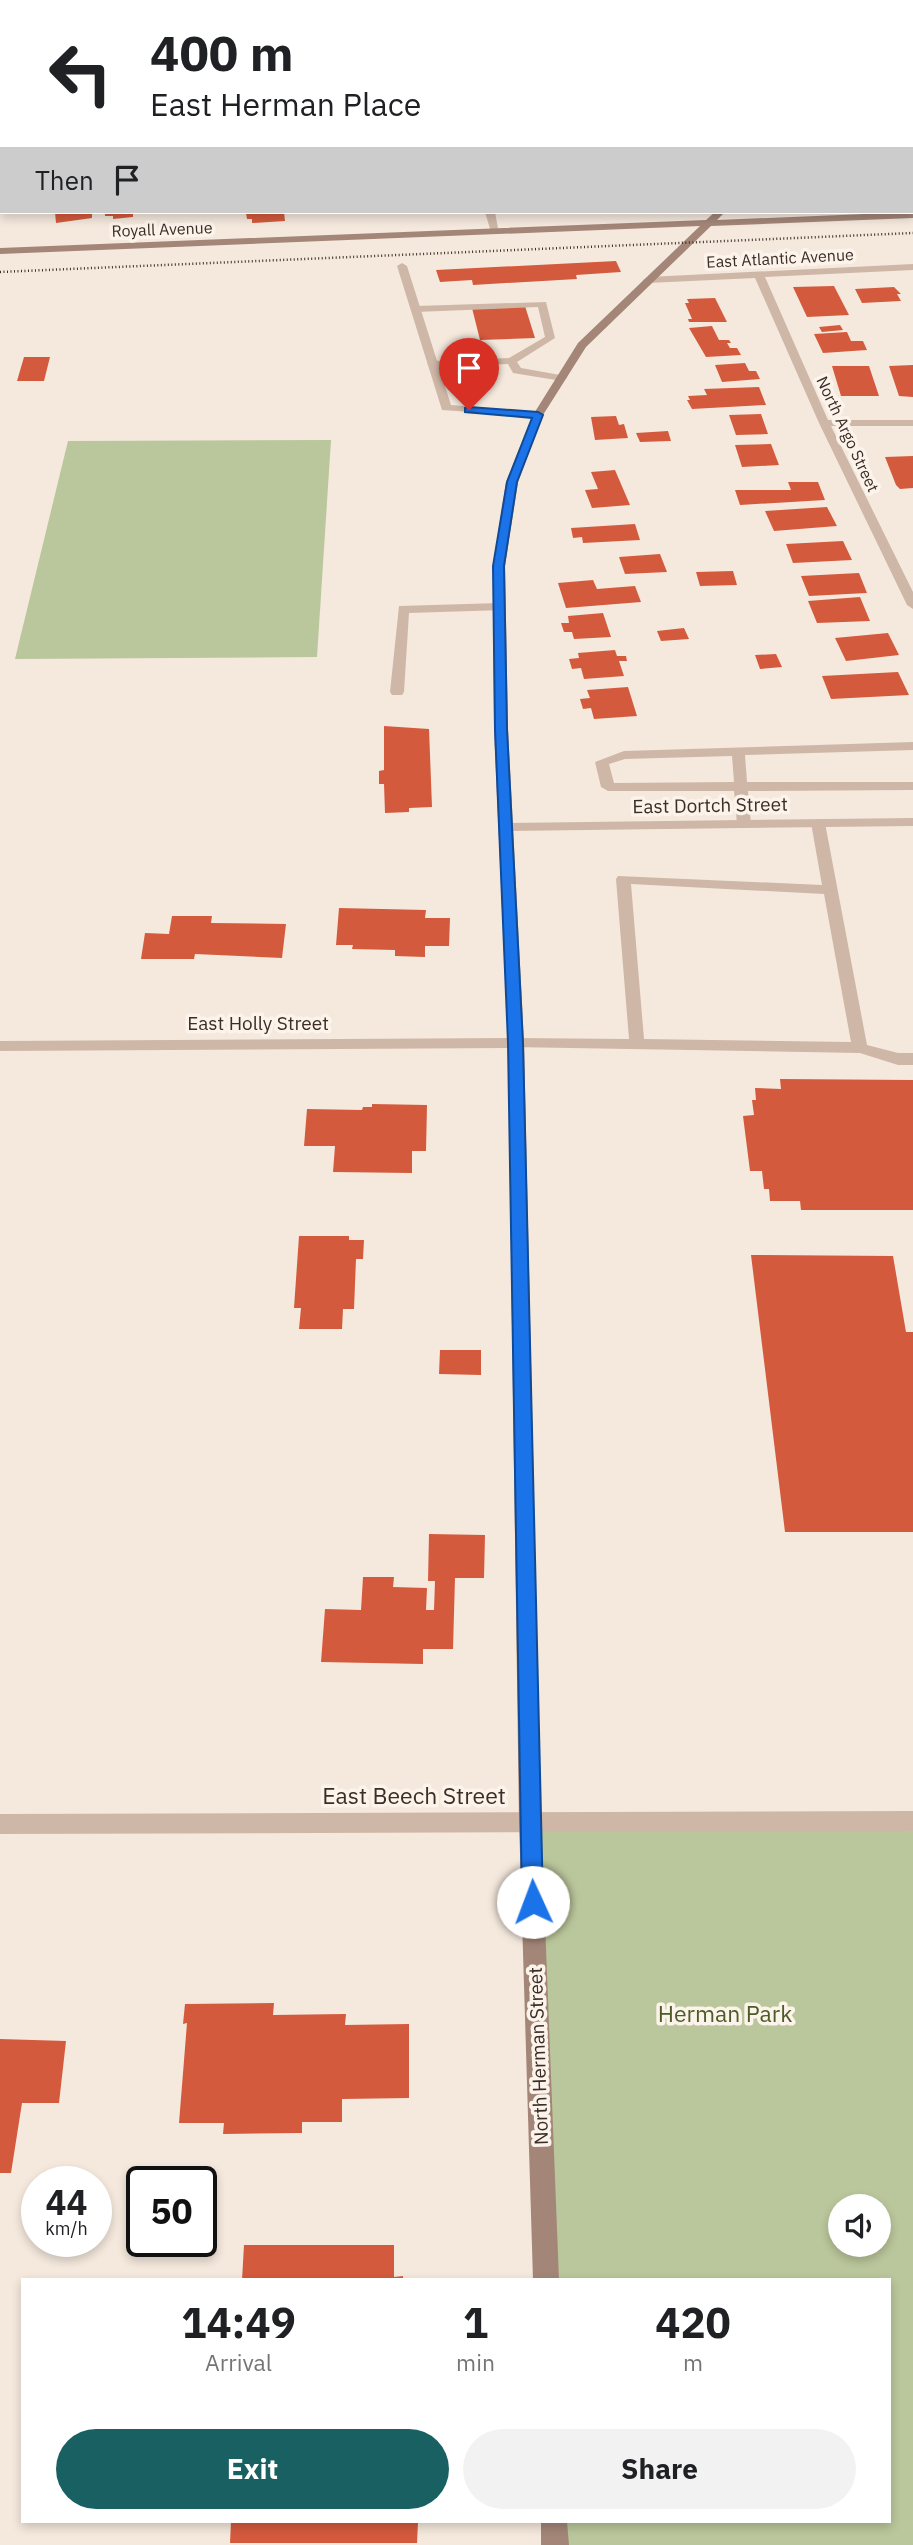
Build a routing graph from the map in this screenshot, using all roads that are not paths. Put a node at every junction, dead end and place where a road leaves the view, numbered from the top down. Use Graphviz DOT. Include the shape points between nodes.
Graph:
graph roads {
  1 [pos="492,214"];
  2 [pos="718,214"];
  3 [pos="913,215"];
  4 [pos="708,223"];
  5 [pos="496,232"];
  6 [pos="0,251"];
  7 [pos="402,266"];
  8 [pos="913,267"];
  9 [pos="759,275"];
  10 [pos="648,279"];
  11 [pos="416,309"];
  12 [pos="511,360"];
  13 [pos="432,364"];
  14 [pos="562,378"];
  15 [pos="538,415"];
  16 [pos="824,423"];
  17 [pos="913,423"];
  18 [pos="913,605"];
  19 [pos="500,607"];
  20 [pos="397,692"];
  21 [pos="913,746"];
  22 [pos="738,751"];
  23 [pos="913,786"];
  24 [pos="741,788"];
  25 [pos="913,822"];
  26 [pos="818,823"];
  27 [pos="744,824"];
  28 [pos="508,827"];
  29 [pos="832,891"];
  30 [pos="516,1043"];
  31 [pos="637,1044"];
  32 [pos="0,1046"];
  33 [pos="860,1048"];
  34 [pos="913,1059"];
  35 [pos="530,1821"];
  36 [pos="913,1821"];
  37 [pos="0,1824"];
  38 [pos="546,2278"];
  39 [pos="554,2523"];
  40 [pos="555,2545"];
  1 -- 5 [label="street"];
  2 -- 4 [label="main road, North Herman Street"];
  3 -- 4 [label="main road, Royall Avenue"];
  4 -- 5 [label="main road, Royall Avenue"];
  4 -- 10 [label="main road, North Herman Street"];
  5 -- 6 [label="main road, Royall Avenue"];
  7 -- 11 [label="street"];
  8 -- 9 [label="street, East Atlantic Avenue"];
  9 -- 10 [label="street, East Atlantic Avenue"];
  9 -- 16 [label="street, North Argo Street"];
  10 -- 14 [label="main road, North Herman Street" via="582,345"];
  11 -- 12 [label="street" via="542,304 550,338"];
  11 -- 13 [label="street"];
  12 -- 13 [label="street"];
  12 -- 14 [label="street" via="517,371"];
  13 -- 15 [label="street" via="446,408"];
  14 -- 15 [label="main road, North Herman Street"];
  15 -- 19 [label="main road, North Herman Street" via="512,482 499,566"];
  16 -- 17 [label="street"];
  16 -- 18 [label="street, North Argo Street"];
  19 -- 20 [label="street" via="403,609"];
  19 -- 28 [label="main road, North Herman Street"];
  21 -- 22 [label="street"];
  22 -- 24 [label="street"];
  22 -- 24 [label="street" via="624,755 602,762 608,788"];
  23 -- 24 [label="street"];
  24 -- 27 [label="street"];
  25 -- 26 [label="street, East Dortch Street"];
  26 -- 27 [label="street, East Dortch Street"];
  26 -- 29 [label="street"];
  27 -- 28 [label="street, East Dortch Street"];
  28 -- 30 [label="main road, North Herman Street"];
  29 -- 31 [label="street" via="623,879"];
  29 -- 33 [label="street"];
  30 -- 31 [label="street, East Holly Street"];
  30 -- 32 [label="street, East Holly Street"];
  30 -- 35 [label="main road, North Herman Street"];
  31 -- 33 [label="street, East Holly Street"];
  33 -- 34 [label="street, East Holly Street"];
  35 -- 36 [label="street, East Beech Street"];
  35 -- 37 [label="street, East Beech Street"];
  35 -- 38 [label="main road, North Herman Street"];
  39 -- 40 [label="main road"];
}
